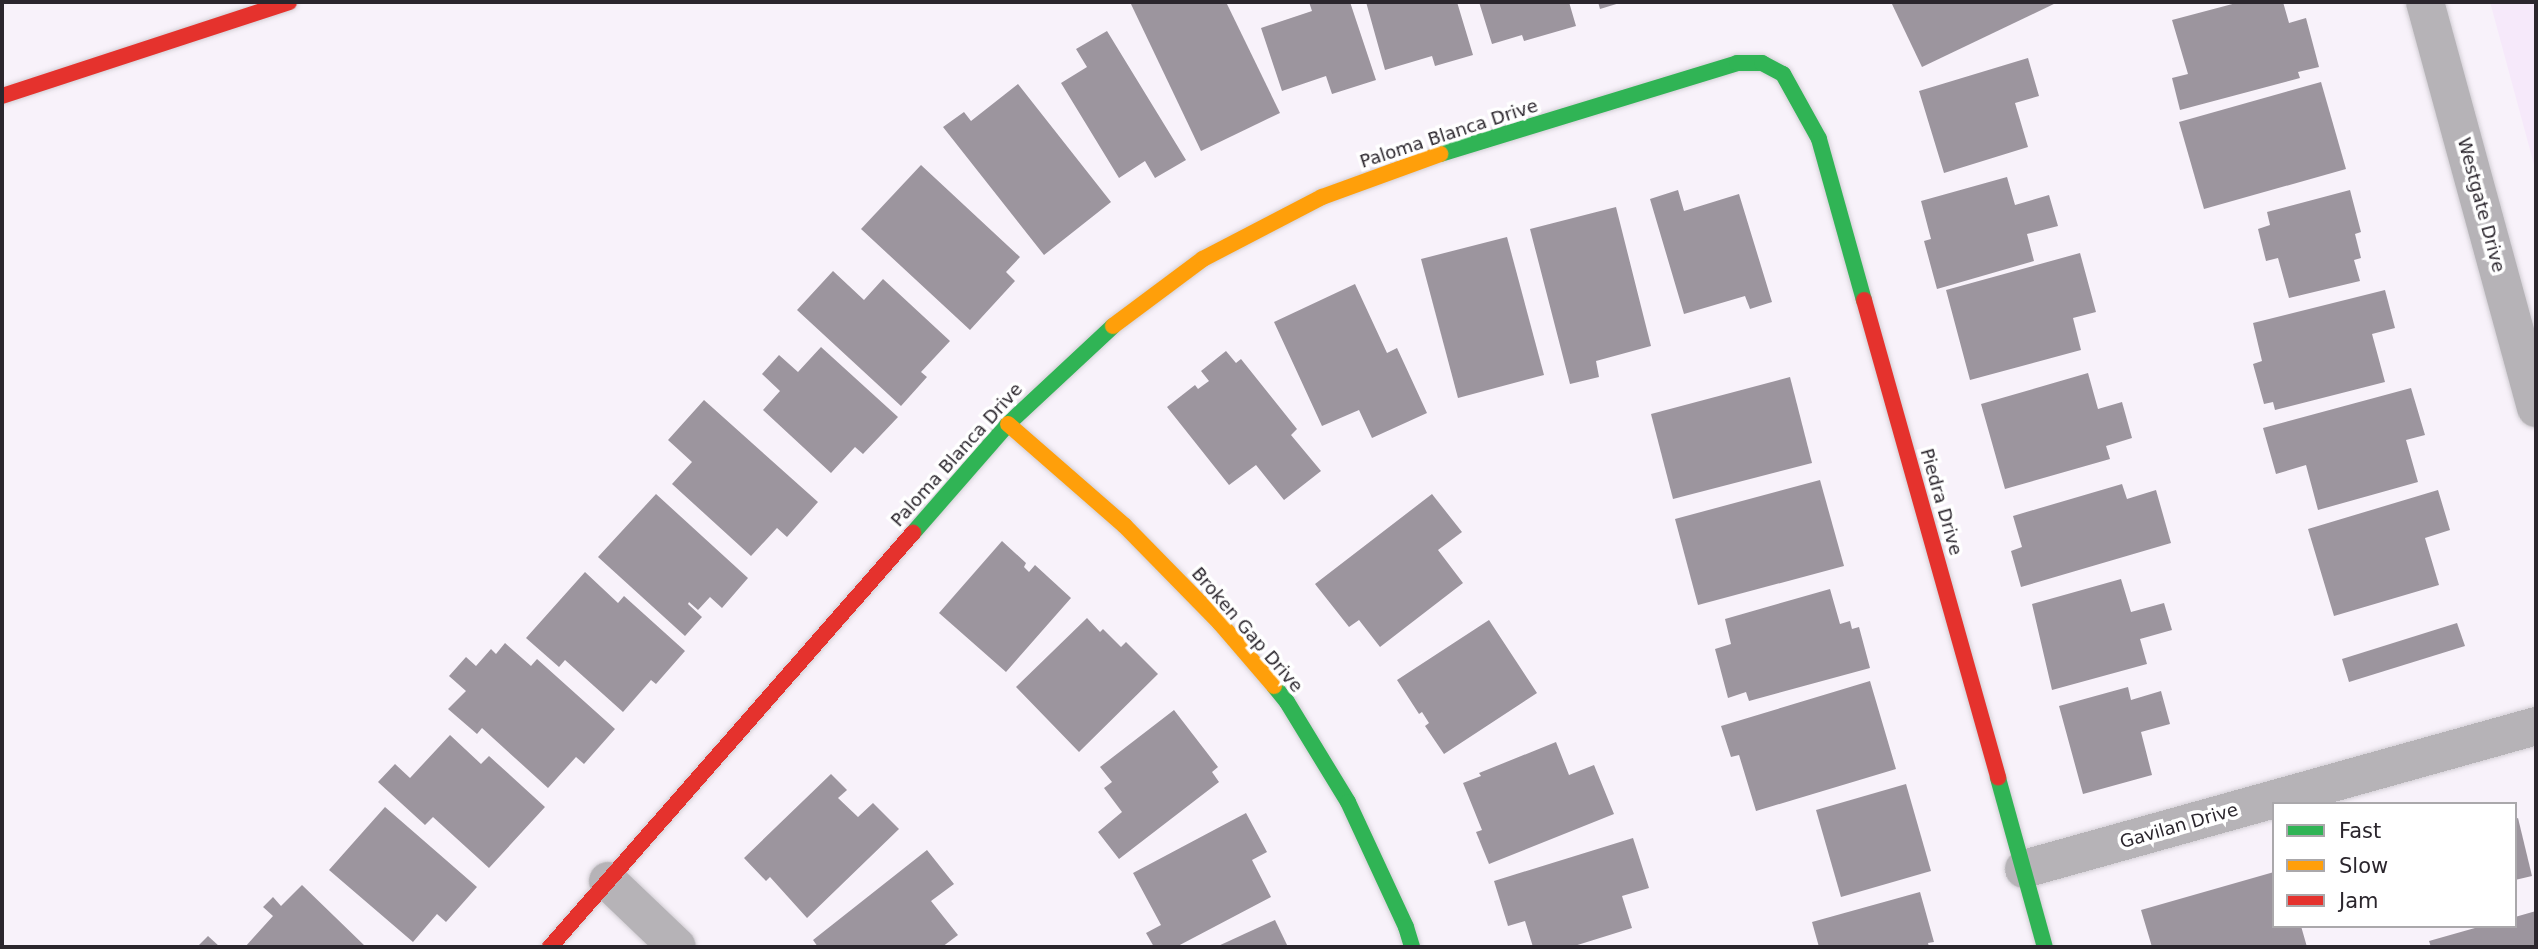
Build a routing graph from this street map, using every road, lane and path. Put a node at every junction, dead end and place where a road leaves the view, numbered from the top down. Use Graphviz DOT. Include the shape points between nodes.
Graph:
graph roads {
  1 [pos="289,2"];
  2 [pos="2426,2"];
  3 [pos="1783,74"];
  4 [pos="2,96"];
  5 [pos="2536,408"];
  6 [pos="1008,424"];
  7 [pos="2536,726"];
  8 [pos="2024,869"];
  9 [pos="608,881"];
  10 [pos="550,947"];
  11 [pos="677,947"];
  12 [pos="1412,947"];
  13 [pos="2045,947"];
  1 -- 4 [label="street"];
  2 -- 5 [label="street, Westgate Drive"];
  3 -- 6 [label="street, Paloma Blanca Drive" via="1762,64 1737,63 1426,158 1322,197 1203,259 1104,332"];
  3 -- 8 [label="street, Piedra Drive" via="1819,139"];
  6 -- 9 [label="street, Paloma Blanca Drive"];
  6 -- 12 [label="street, Broken Gap Drive" via="1125,526 1220,623 1287,702 1348,802"];
  7 -- 8 [label="street, Gavilan Drive"];
  8 -- 13 [label="street, Piedra Drive"];
  9 -- 10 [label="street, Paloma Blanca Drive"];
  9 -- 11 [label="street"];
}
